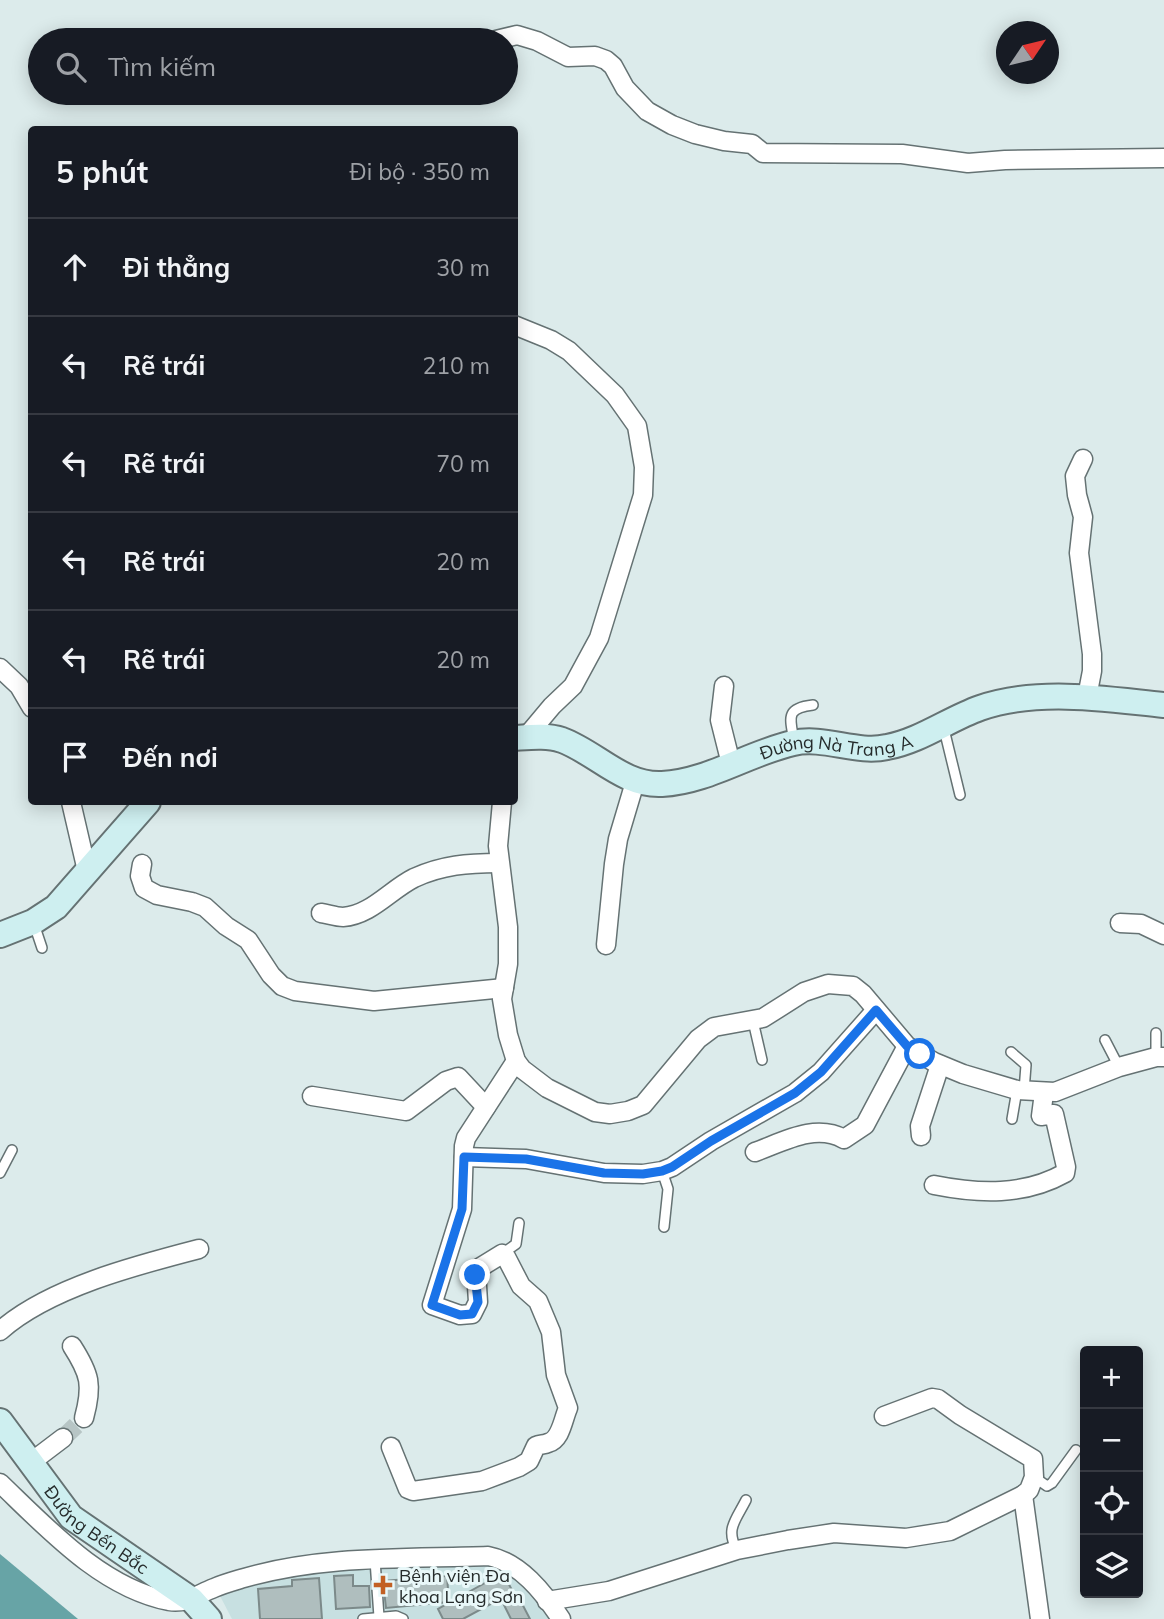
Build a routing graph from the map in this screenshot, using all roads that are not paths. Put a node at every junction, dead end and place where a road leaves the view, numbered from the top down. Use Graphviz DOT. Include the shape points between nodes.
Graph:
graph roads {
  1 [pos="518,36"];
  2 [pos="1164,158"];
  3 [pos="518,327"];
  4 [pos="1083,459"];
  5 [pos="0,668"];
  6 [pos="724,686"];
  7 [pos="1087,697"];
  8 [pos="28,701"];
  9 [pos="813,705"];
  10 [pos="1164,705"];
  11 [pos="943,724"];
  12 [pos="520,738"];
  13 [pos="794,743"];
  14 [pos="731,764"];
  15 [pos="635,782"];
  16 [pos="960,795"];
  17 [pos="72,805"];
  18 [pos="145,805"];
  19 [pos="502,805"];
  20 [pos="499,863"];
  21 [pos="142,864"];
  22 [pos="87,871"];
  23 [pos="321,914"];
  24 [pos="33,922"];
  25 [pos="1120,923"];
  26 [pos="0,934"];
  27 [pos="1164,935"];
  28 [pos="606,945"];
  29 [pos="42,948"];
  30 [pos="504,988"];
  31 [pos="876,1010"];
  32 [pos="753,1021"];
  33 [pos="1156,1033"];
  34 [pos="1105,1040"];
  35 [pos="907,1046"];
  36 [pos="1011,1052"];
  37 [pos="1160,1057"];
  38 [pos="762,1060"];
  39 [pos="516,1061"];
  40 [pos="940,1065"];
  41 [pos="1119,1067"];
  42 [pos="1021,1091"];
  43 [pos="1044,1093"];
  44 [pos="312,1097"];
  45 [pos="486,1107"];
  46 [pos="1012,1119"];
  47 [pos="921,1136"];
  48 [pos="12,1150"];
  49 [pos="755,1152"];
  50 [pos="464,1157"];
  51 [pos="662,1171"];
  52 [pos="0,1173"];
  53 [pos="934,1185"];
  54 [pos="519,1223"];
  55 [pos="664,1227"];
  56 [pos="199,1249"];
  57 [pos="502,1254"];
  58 [pos="0,1331"];
  59 [pos="72,1346"];
  60 [pos="884,1416"];
  61 [pos="83,1418"];
  62 [pos="0,1422"];
  63 [pos="63,1438"];
  64 [pos="391,1447"];
  65 [pos="1076,1450"];
  66 [pos="30,1463"];
  67 [pos="1034,1477"];
  68 [pos="0,1483"];
  69 [pos="1023,1496"];
  70 [pos="746,1500"];
  71 [pos="737,1550"];
  72 [pos="374,1560"];
  73 [pos="192,1600"];
  74 [pos="547,1601"];
  75 [pos="379,1617"];
  76 [pos="209,1619"];
  77 [pos="363,1619"];
  78 [pos="402,1619"];
  79 [pos="561,1619"];
  80 [pos="1040,1619"];
  1 -- 2 [label="street" via="568,57 606,60 625,88 655,116 695,134 752,144 762,153 902,154 968,163"];
  3 -- 12 [label="street" via="569,351 615,395 637,426 645,467 643,495 599,638 573,686"];
  4 -- 7 [label="street" via="1075,476 1083,517 1079,553 1092,654"];
  5 -- 8 [label="street"];
  6 -- 14 [label="street" via="720,720"];
  7 -- 10 [label="street, Đường Nà Trang A"];
  7 -- 11 [label="street, Đường Nà Trang A" via="1008,700"];
  9 -- 13 [label="lane" via="792,711"];
  11 -- 13 [label="street, Đường Nà Trang A" via="886,748 818,740"];
  11 -- 16 [label="lane"];
  12 -- 15 [label="street, Đường Nà Trang A" via="559,739"];
  13 -- 14 [label="street, Đường Nà Trang A"];
  14 -- 15 [label="street, Đường Nà Trang A" via="680,782"];
  15 -- 28 [label="street" via="618,839"];
  17 -- 22 [label="street"];
  18 -- 22 [label="street"];
  19 -- 20 [label="street"];
  20 -- 23 [label="street" via="446,866 413,878 363,910 343,917"];
  20 -- 30 [label="street" via="508,937"];
  21 -- 30 [label="street" via="144,888 205,907 248,940 271,975 295,991 374,1001"];
  22 -- 24 [label="street" via="56,907"];
  24 -- 26 [label="street"];
  24 -- 29 [label="lane"];
  25 -- 27 [label="street" via="1140,924"];
  30 -- 39 [label="street" via="503,1010"];
  31 -- 32 [label="street" via="853,986 828,984 816,986"];
  31 -- 35 [label="street"];
  31 -- 51 [label="street" via="821,1072 795,1093"];
  32 -- 38 [label="lane"];
  32 -- 39 [label="street" via="715,1027 698,1039 652,1097 628,1111 595,1112 548,1088"];
  33 -- 37 [label="lane"];
  34 -- 41 [label="lane"];
  35 -- 40 [label="street"];
  35 -- 49 [label="street" via="857,1132 844,1139 813,1132"];
  36 -- 42 [label="lane" via="1026,1065"];
  37 -- 41 [label="street"];
  39 -- 45 [label="street"];
  40 -- 42 [label="street"];
  40 -- 47 [label="street" via="920,1126"];
  41 -- 43 [label="street"];
  42 -- 43 [label="street"];
  42 -- 46 [label="lane"];
  43 -- 53 [label="street" via="1041,1116 1054,1114 1065,1173 1019,1190 962,1191"];
  44 -- 45 [label="street" via="406,1111 458,1077"];
  45 -- 50 [label="street" via="467,1138"];
  48 -- 52 [label="lane"];
  50 -- 51 [label="street" via="526,1159 604,1173"];
  50 -- 57 [label="street" via="462,1209 432,1305 460,1315 472,1314 478,1302 476,1270"];
  51 -- 55 [label="lane" via="668,1189"];
  54 -- 57 [label="lane" via="516,1244"];
  56 -- 58 [label="street" via="104,1276 40,1304"];
  57 -- 64 [label="street" via="521,1286 538,1301 551,1332 556,1375 568,1408 559,1434 536,1446 529,1461 506,1472 482,1481 413,1491 408,1489"];
  59 -- 61 [label="street" via="89,1378"];
  60 -- 67 [label="street" via="938,1399 1033,1459"];
  62 -- 66 [label="street, Đường Bến Bắc"];
  63 -- 66 [label="street"];
  65 -- 67 [label="lane" via="1052,1483 1047,1486"];
  66 -- 73 [label="street, Đường Bến Bắc" via="71,1517"];
  67 -- 69 [label="street"];
  68 -- 73 [label="street" via="89,1562 121,1583 173,1602"];
  69 -- 71 [label="street" via="950,1531 906,1538 834,1533"];
  69 -- 80 [label="street"];
  70 -- 71 [label="lane" via="730,1531"];
  71 -- 74 [label="street" via="609,1591"];
  72 -- 73 [label="street" via="311,1564 248,1577"];
  72 -- 74 [label="street" via="499,1558 525,1574"];
  72 -- 75 [label="lane"];
  73 -- 76 [label="street, Đường Bến Bắc"];
  74 -- 79 [label="street"];
  75 -- 77 [label="lane"];
  75 -- 78 [label="lane"];
}
